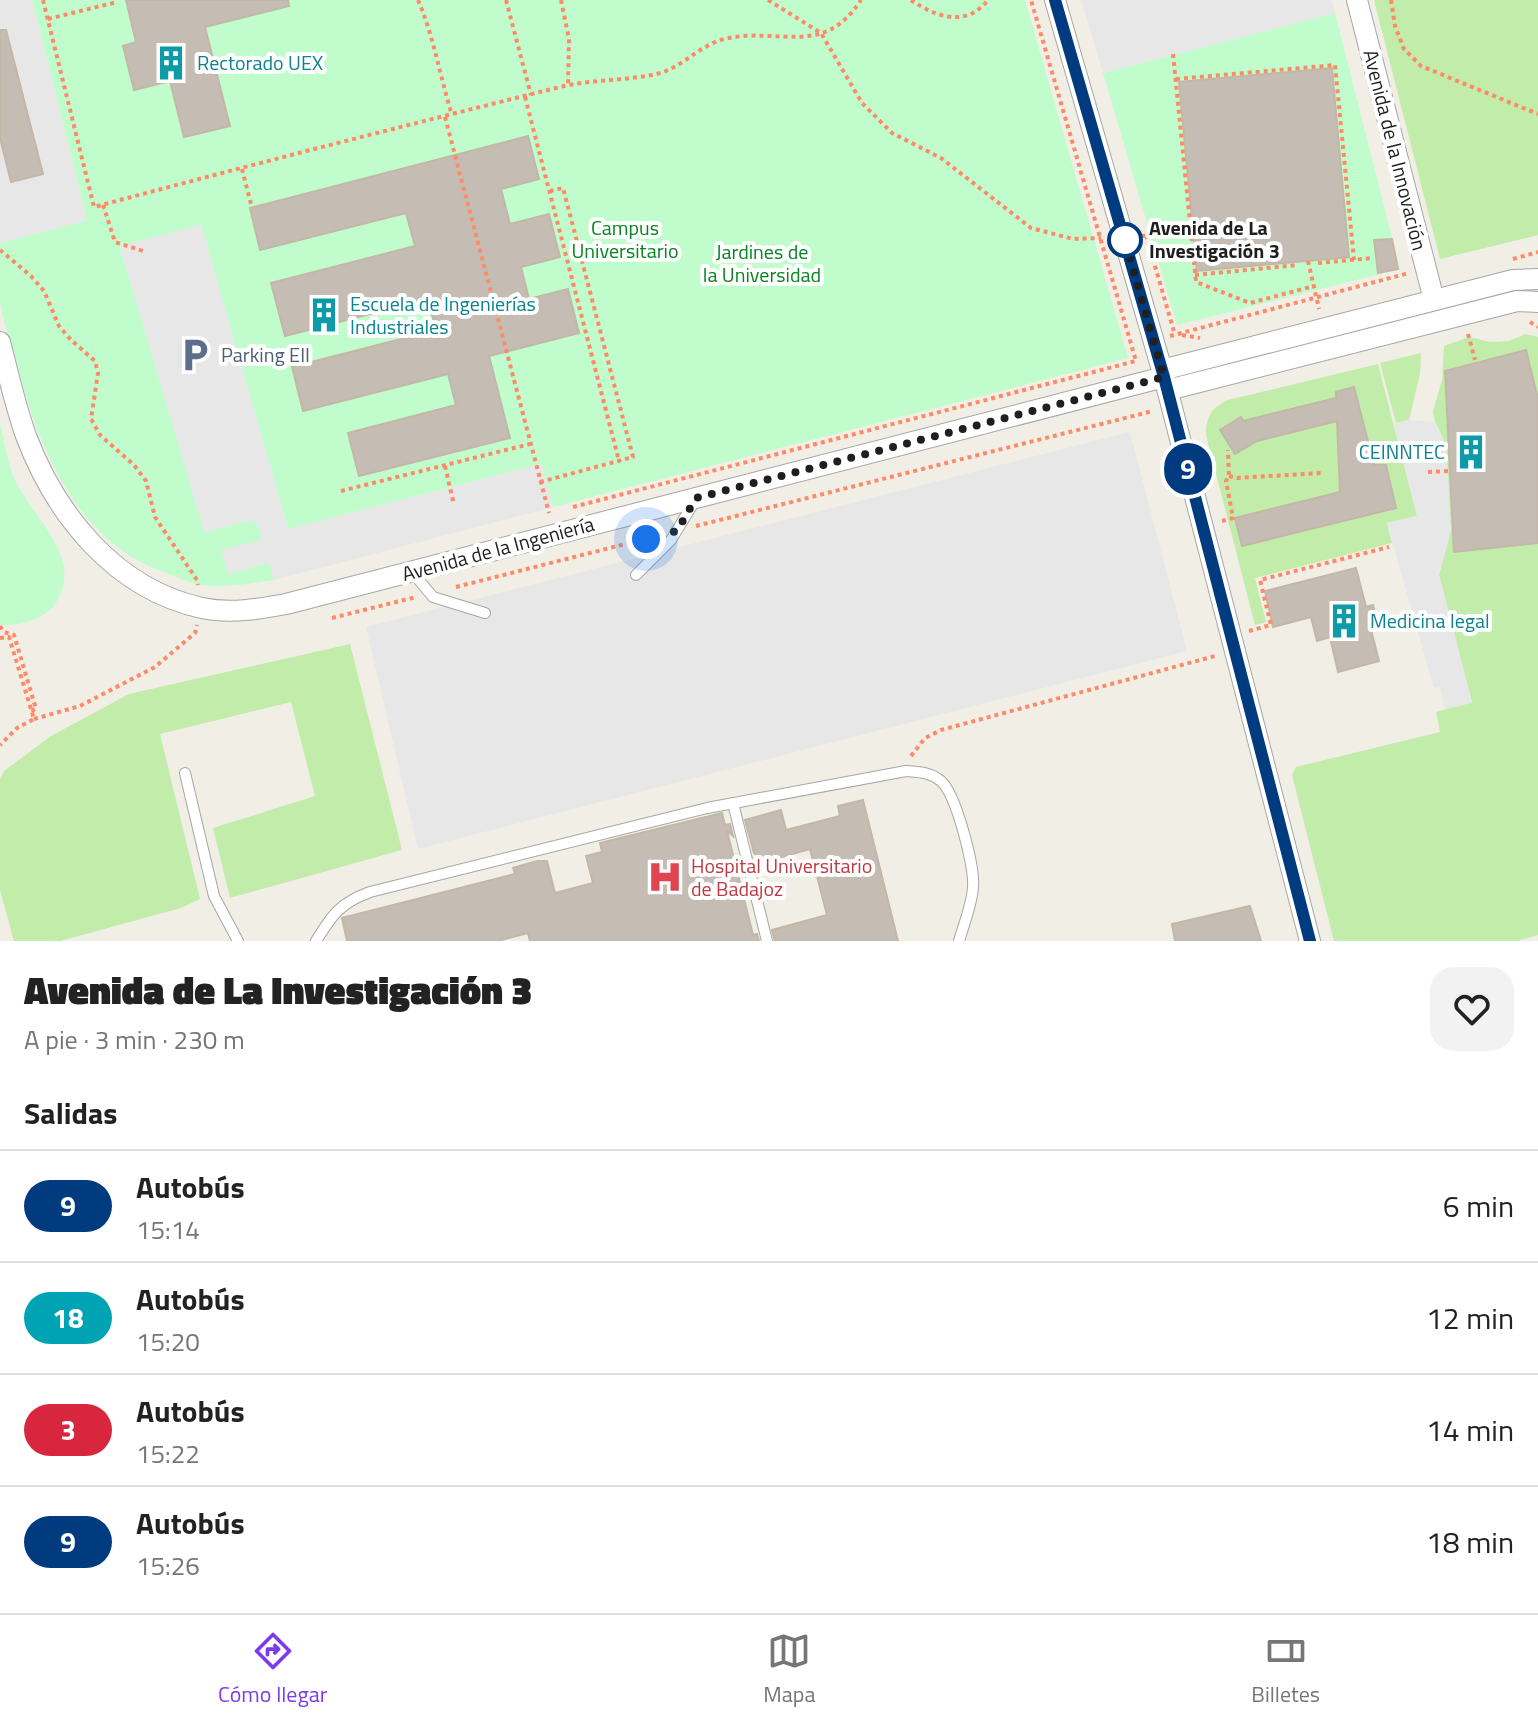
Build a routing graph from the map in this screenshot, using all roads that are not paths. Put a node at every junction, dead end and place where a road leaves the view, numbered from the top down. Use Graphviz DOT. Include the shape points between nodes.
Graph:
graph roads {
  1 [pos="1055,0"];
  2 [pos="1357,0"];
  3 [pos="1538,279"];
  4 [pos="1434,300"];
  5 [pos="1538,302"];
  6 [pos="0,342"];
  7 [pos="1165,379"];
  8 [pos="696,498"];
  9 [pos="412,572"];
  10 [pos="636,575"];
  11 [pos="485,613"];
  12 [pos="185,773"];
  13 [pos="733,803"];
  14 [pos="238,941"];
  15 [pos="316,941"];
  16 [pos="767,941"];
  17 [pos="959,941"];
  18 [pos="1310,941"];
  1 -- 7 [label="street"];
  2 -- 4 [label="street, Avenida de la Innovación" via="1418,270"];
  3 -- 4 [label="street"];
  4 -- 7 [label="street"];
  5 -- 7 [label="street" via="1517,301"];
  6 -- 9 [label="street, Avenida de la Ingeniería" via="18,413 57,501 98,551 140,583 171,598 223,610 266,608"];
  7 -- 8 [label="street, Avenida de la Ingeniería"];
  7 -- 18 [label="street" via="1203,527 1221,638"];
  8 -- 9 [label="street, Avenida de la Ingeniería"];
  8 -- 10 [label="lane" via="671,540"];
  9 -- 11 [label="lane" via="433,597"];
  12 -- 14 [label="lane" via="214,896"];
  13 -- 15 [label="lane" via="370,892 349,900 332,915"];
  13 -- 16 [label="lane"];
  13 -- 17 [label="lane" via="906,771 928,772 951,793 974,886"];
}
